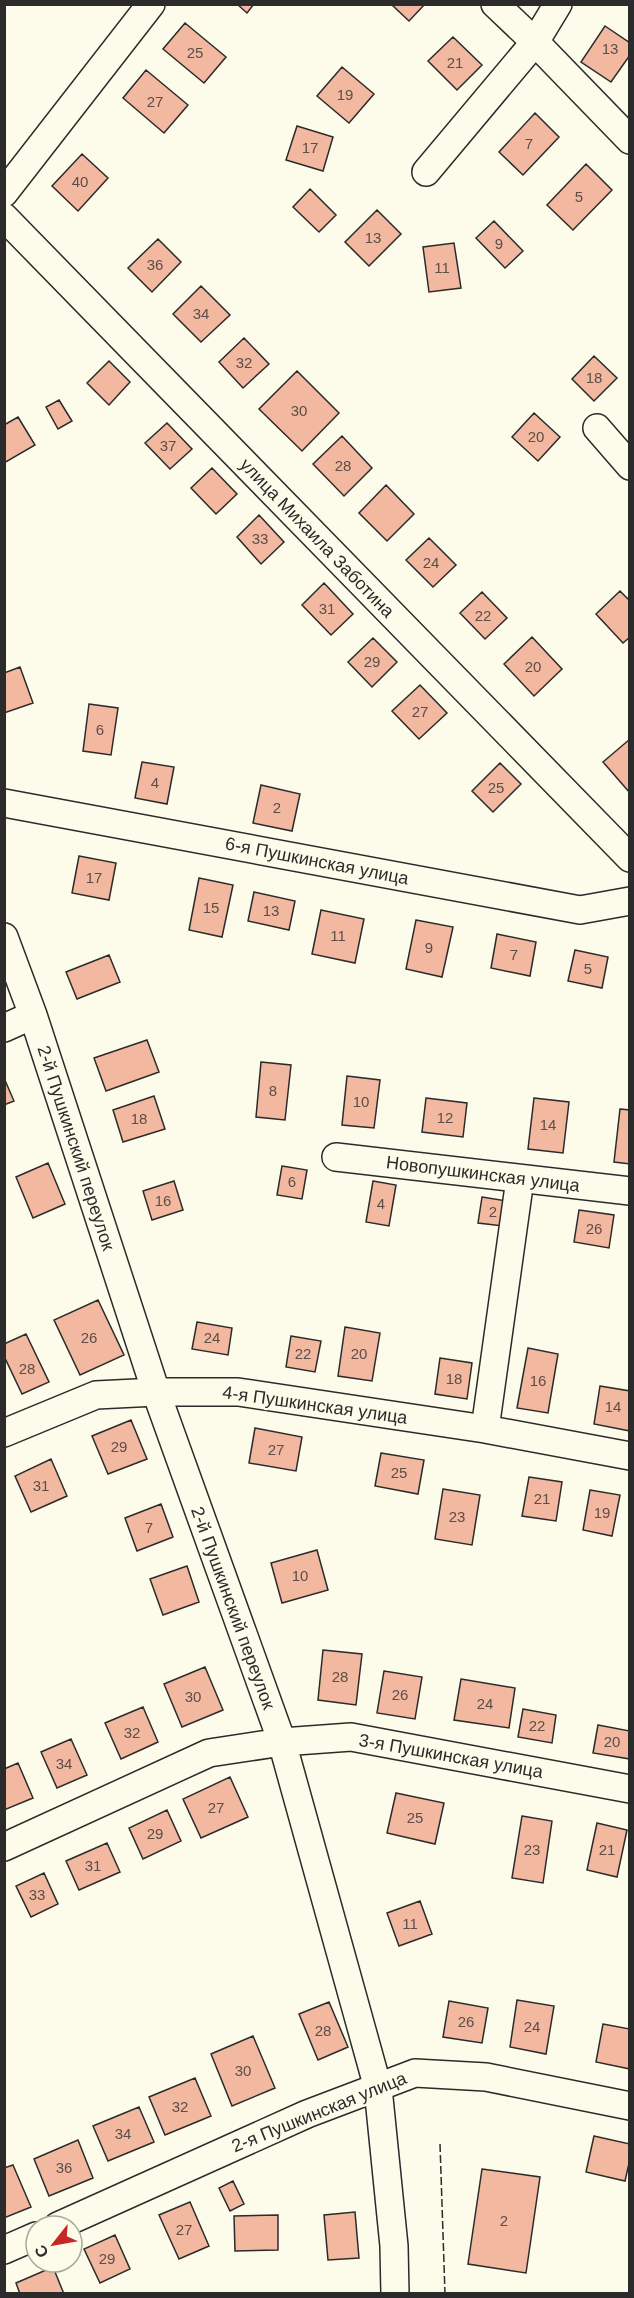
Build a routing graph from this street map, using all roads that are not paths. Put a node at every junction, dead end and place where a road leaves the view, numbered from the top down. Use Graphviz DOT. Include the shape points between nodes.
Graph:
graph roads {
  1 [pos="151,4"];
  2 [pos="495,4"];
  3 [pos="558,4"];
  4 [pos="535,42"];
  5 [pos="630,140"];
  6 [pos="426,172"];
  7 [pos="4,193"];
  8 [pos="4,217"];
  9 [pos="597,428"];
  10 [pos="630,466"];
  11 [pos="4,803"];
  12 [pos="630,858"];
  13 [pos="630,901"];
  14 [pos="4,938"];
  15 [pos="33,1015"];
  16 [pos="4,1028"];
  17 [pos="336,1157"];
  18 [pos="520,1179"];
  19 [pos="630,1191"];
  20 [pos="156,1392"];
  21 [pos="485,1429"];
  22 [pos="4,1433"];
  23 [pos="630,1456"];
  24 [pos="282,1742"];
  25 [pos="630,1789"];
  26 [pos="4,1847"];
  27 [pos="378,2088"];
  28 [pos="630,2106"];
  29 [pos="84,2214"];
  30 [pos="24,2241"];
  31 [pos="4,2250"];
  32 [pos="395,2294"];
  1 -- 7 [label="street"];
  2 -- 4 [label="street"];
  3 -- 4 [label="street"];
  4 -- 5 [label="street"];
  4 -- 6 [label="street"];
  8 -- 12 [label="street, улица Михаила Заботина"];
  9 -- 10 [label="street"];
  11 -- 13 [label="street, 6-я Пушкинская улица" via="580,910"];
  14 -- 15 [label="street, 2-й Пушкинский переулок"];
  15 -- 16 [label="street"];
  15 -- 20 [label="street, 2-й Пушкинский переулок"];
  17 -- 18 [label="street, Новопушкинская улица"];
  18 -- 19 [label="street, Новопушкинская улица"];
  18 -- 21 [label="street"];
  20 -- 21 [label="street, 4-я Пушкинская улица" via="238,1392"];
  20 -- 22 [label="street, 4-я Пушкинская улица" via="96,1395"];
  20 -- 24 [label="street, 2-й Пушкинский переулок"];
  21 -- 23 [label="street, 4-я Пушкинская улица"];
  24 -- 25 [label="street, 3-я Пушкинская улица" via="351,1737"];
  24 -- 26 [label="street, 3-я Пушкинская улица" via="209,1753"];
  24 -- 27 [label="street, 2-й Пушкинский переулок"];
  27 -- 28 [label="street, 2-я Пушкинская улица" via="415,2073 486,2077"];
  27 -- 29 [label="street, 2-я Пушкинская улица" via="307,2114"];
  27 -- 32 [label="street, 2-й Пушкинский переулок"];
  30 -- 31 [label="street"];
}
